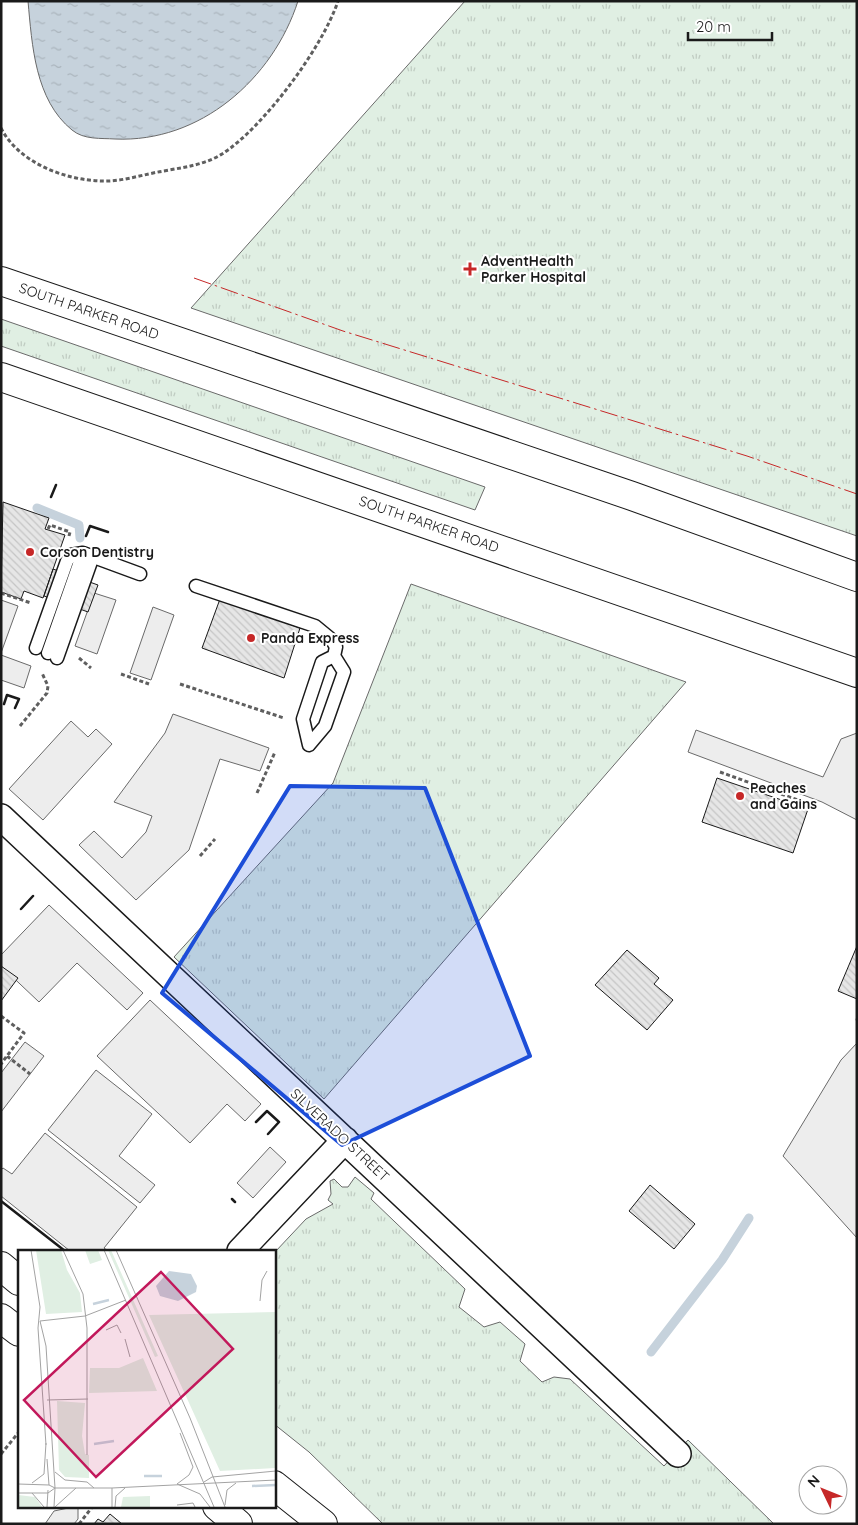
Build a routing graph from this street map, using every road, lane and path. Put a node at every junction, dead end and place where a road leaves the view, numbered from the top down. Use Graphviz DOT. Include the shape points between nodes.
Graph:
graph roads {
  1 [pos="338,1"];
  2 [pos="1,128"];
  3 [pos="1,281"];
  4 [pos="1,377"];
  5 [pos="48,529"];
  6 [pos="68,536"];
  7 [pos="140,574"];
  8 [pos="857,577"];
  9 [pos="196,586"];
  10 [pos="1,593"];
  11 [pos="29,612"];
  12 [pos="73,652"];
  13 [pos="47,653"];
  14 [pos="334,656"];
  15 [pos="91,668"];
  16 [pos="45,670"];
  17 [pos="857,673"];
  18 [pos="122,674"];
  19 [pos="149,684"];
  20 [pos="180,684"];
  21 [pos="286,724"];
  22 [pos="20,726"];
  23 [pos="275,752"];
  24 [pos="720,772"];
  25 [pos="257,793"];
  26 [pos="809,804"];
  27 [pos="1,817"];
  28 [pos="215,839"];
  29 [pos="200,856"];
  30 [pos="1,1016"];
  31 [pos="7,1056"];
  32 [pos="1,1064"];
  33 [pos="30,1074"];
  34 [pos="345,1140"];
  35 [pos="241,1250"];
  36 [pos="1,1266"];
  37 [pos="18,1280"];
  38 [pos="1,1318"];
  39 [pos="18,1331"];
  40 [pos="18,1433"];
  41 [pos="1,1454"];
  42 [pos="678,1454"];
  43 [pos="275,1486"];
  44 [pos="91,1508"];
  45 [pos="219,1508"];
  46 [pos="79,1524"];
  47 [pos="238,1524"];
  48 [pos="323,1524"];
  1 -- 2 [label="path" via="307,58 278,100 230,148 209,161 117,180 93,180 60,173 34,162 10,142"];
  3 -- 8 [label="main road, SOUTH PARKER ROAD" via="623,493"];
  4 -- 17 [label="main road, SOUTH PARKER ROAD"];
  5 -- 6 [label="path" via="50,525 57,527 70,532"];
  7 -- 13 [label="lane" via="88,555"];
  9 -- 14 [label="lane" via="315,626 332,640 336,647"];
  10 -- 11 [label="path" via="32,603"];
  12 -- 15 [label="path"];
  14 -- 14 [label="lane" via="344,672 325,726 309,745 303,719 322,662"];
  16 -- 22 [label="path" via="42,674 48,686 47,693"];
  18 -- 19 [label="path"];
  20 -- 21 [label="path" via="288,719"];
  23 -- 25 [label="path"];
  24 -- 26 [label="path"];
  27 -- 34 [label="street, SILVERADO STREET"];
  28 -- 29 [label="path"];
  30 -- 31 [label="path" via="24,1033"];
  31 -- 32 [label="path"];
  31 -- 33 [label="path"];
  34 -- 35 [label="street"];
  34 -- 42 [label="street, SILVERADO STREET"];
  36 -- 37 [label="main road"];
  38 -- 39 [label="main road"];
  40 -- 41 [label="path"];
  43 -- 48 [label="main road"];
  44 -- 46 [label="path"];
  45 -- 47 [label="main road"];
}
